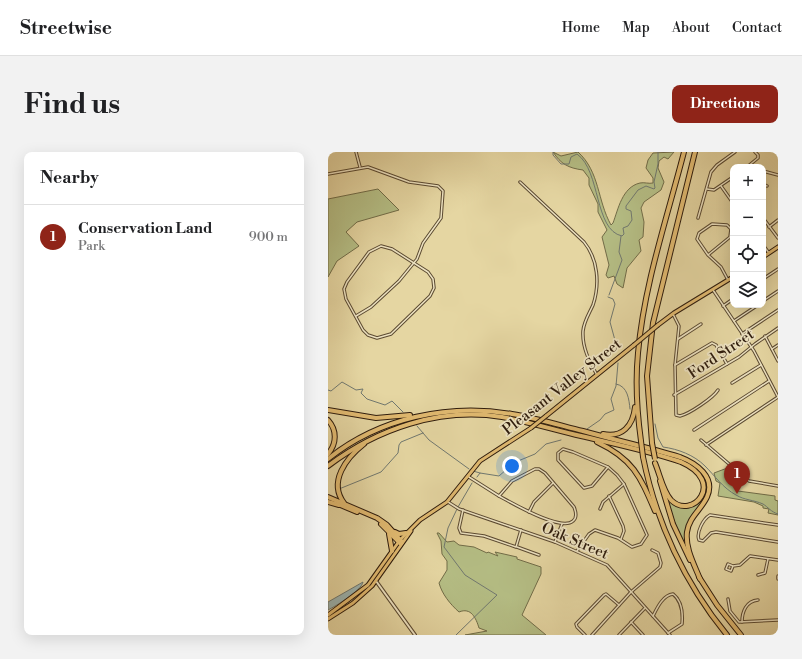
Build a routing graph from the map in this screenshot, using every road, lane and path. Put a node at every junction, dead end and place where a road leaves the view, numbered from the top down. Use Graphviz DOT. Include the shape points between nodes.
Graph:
graph roads {
  1 [pos="356,152"];
  2 [pos="684,152"];
  3 [pos="695,152"];
  4 [pos="735,152"];
  5 [pos="755,152"];
  6 [pos="751,164"];
  7 [pos="361,168"];
  8 [pos="766,172"];
  9 [pos="328,174"];
  10 [pos="778,175"];
  11 [pos="730,178"];
  12 [pos="520,182"];
  13 [pos="721,186"];
  14 [pos="706,189"];
  15 [pos="731,200"];
  16 [pos="698,218"];
  17 [pos="778,220"];
  18 [pos="766,222"];
  19 [pos="769,226"];
  20 [pos="778,238"];
  21 [pos="778,247"];
  22 [pos="766,249"];
  23 [pos="769,253"];
  24 [pos="708,255"];
  25 [pos="766,255"];
  26 [pos="414,263"];
  27 [pos="778,269"];
  28 [pos="766,277"];
  29 [pos="728,280"];
  30 [pos="712,289"];
  31 [pos="778,291"];
  32 [pos="766,300"];
  33 [pos="730,301"];
  34 [pos="723,306"];
  35 [pos="754,308"];
  36 [pos="778,310"];
  37 [pos="672,314"];
  38 [pos="356,316"];
  39 [pos="734,321"];
  40 [pos="701,324"];
  41 [pos="778,328"];
  42 [pos="742,334"];
  43 [pos="765,336"];
  44 [pos="678,339"];
  45 [pos="778,345"];
  46 [pos="751,347"];
  47 [pos="772,349"];
  48 [pos="778,361"];
  49 [pos="728,364"];
  50 [pos="675,365"];
  51 [pos="761,365"];
  52 [pos="597,375"];
  53 [pos="769,381"];
  54 [pos="732,383"];
  55 [pos="718,390"];
  56 [pos="636,393"];
  57 [pos="674,395"];
  58 [pos="778,397"];
  59 [pos="328,410"];
  60 [pos="433,413"];
  61 [pos="328,420"];
  62 [pos="567,427"];
  63 [pos="694,430"];
  64 [pos="386,432"];
  65 [pos="590,438"];
  66 [pos="701,440"];
  67 [pos="706,445"];
  68 [pos="328,454"];
  69 [pos="328,459"];
  70 [pos="655,461"];
  71 [pos="328,466"];
  72 [pos="608,467"];
  73 [pos="336,468"];
  74 [pos="467,476"];
  75 [pos="553,483"];
  76 [pos="624,484"];
  77 [pos="778,486"];
  78 [pos="333,492"];
  79 [pos="499,496"];
  80 [pos="609,496"];
  81 [pos="328,499"];
  82 [pos="447,502"];
  83 [pos="345,505"];
  84 [pos="600,509"];
  85 [pos="463,510"];
  86 [pos="529,512"];
  87 [pos="562,524"];
  88 [pos="662,524"];
  89 [pos="778,525"];
  90 [pos="414,526"];
  91 [pos="386,528"];
  92 [pos="521,530"];
  93 [pos="392,531"];
  94 [pos="406,533"];
  95 [pos="621,539"];
  96 [pos="400,542"];
  97 [pos="555,542"];
  98 [pos="778,542"];
  99 [pos="516,547"];
  100 [pos="652,550"];
  101 [pos="392,551"];
  102 [pos="577,551"];
  103 [pos="539,555"];
  104 [pos="768,559"];
  105 [pos="778,560"];
  106 [pos="733,566"];
  107 [pos="758,575"];
  108 [pos="778,576"];
  109 [pos="700,579"];
  110 [pos="778,579"];
  111 [pos="374,580"];
  112 [pos="631,592"];
  113 [pos="728,598"];
  114 [pos="758,600"];
  115 [pos="619,605"];
  116 [pos="645,608"];
  117 [pos="328,615"];
  118 [pos="653,616"];
  119 [pos="328,619"];
  120 [pos="778,620"];
  121 [pos="631,622"];
  122 [pos="742,622"];
  123 [pos="669,634"];
  124 [pos="415,635"];
  125 [pos="585,635"];
  126 [pos="592,635"];
  127 [pos="619,635"];
  128 [pos="643,635"];
  129 [pos="727,635"];
  130 [pos="741,635"];
  1 -- 7 [label="street"];
  2 -- 56 [label="highway" via="645,304"];
  3 -- 70 [label="highway, bridge" via="653,323 647,382"];
  4 -- 14 [label="street" via="713,169"];
  5 -- 6 [label="street" via="758,158"];
  7 -- 9 [label="street"];
  7 -- 26 [label="street" via="371,168 443,190 440,220 423,243"];
  8 -- 10 [label="street"];
  11 -- 14 [label="street" via="714,189"];
  12 -- 52 [label="street" via="592,253 596,267 596,287 583,336 586,352"];
  13 -- 15 [label="street"];
  14 -- 16 [label="street"];
  17 -- 19 [label="street"];
  18 -- 19 [label="street"];
  19 -- 20 [label="street"];
  21 -- 23 [label="main road"];
  22 -- 23 [label="street"];
  23 -- 25 [label="main road"];
  24 -- 24 [label="street" via="730,237 731,229 727,225 712,224 699,233 697,239"];
  24 -- 29 [label="street" via="721,267"];
  26 -- 38 [label="street" via="375,304"];
  26 -- 38 [label="street" via="388,246 371,249 344,287 344,295"];
  26 -- 38 [label="street" via="431,275 434,290 391,334 380,338 370,336 363,330"];
  27 -- 28 [label="street"];
  29 -- 30 [label="main road, Pleasant Valley Street"];
  30 -- 34 [label="street"];
  30 -- 37 [label="main road, Pleasant Valley Street"];
  31 -- 32 [label="street"];
  33 -- 34 [label="street"];
  34 -- 39 [label="street"];
  35 -- 39 [label="street"];
  36 -- 42 [label="street"];
  37 -- 44 [label="street" via="679,324"];
  37 -- 52 [label="main road, Pleasant Valley Street, bridge"];
  39 -- 42 [label="street"];
  40 -- 44 [label="street"];
  41 -- 43 [label="street, Ford Street"];
  42 -- 46 [label="street"];
  43 -- 46 [label="street, Ford Street"];
  43 -- 47 [label="street"];
  44 -- 50 [label="street"];
  45 -- 47 [label="street"];
  46 -- 49 [label="street, Ford Street"];
  46 -- 51 [label="street"];
  47 -- 48 [label="street"];
  49 -- 50 [label="street" via="712,343"];
  49 -- 57 [label="street, Ford Street"];
  50 -- 57 [label="street"];
  51 -- 53 [label="street"];
  51 -- 54 [label="street"];
  52 -- 74 [label="main road, Pleasant Valley Street, bridge" via="531,428 486,456"];
  53 -- 58 [label="street"];
  53 -- 63 [label="street"];
  55 -- 57 [label="street" via="686,414 677,416"];
  56 -- 62 [label="highway" via="633,418 622,432 606,435"];
  56 -- 88 [label="highway, bridge" via="643,457"];
  58 -- 67 [label="street"];
  59 -- 60 [label="highway" via="382,418"];
  60 -- 62 [label="highway" via="460,410 490,411 521,415"];
  60 -- 69 [label="highway" via="380,428 354,441"];
  61 -- 68 [label="highway" via="335,436"];
  62 -- 109 [label="highway" via="680,457 702,470 708,481 708,495 693,516 687,533 690,554"];
  64 -- 65 [label="highway" via="425,420 477,415 524,421"];
  64 -- 71 [label="highway" via="351,449"];
  64 -- 73 [label="highway" via="357,449"];
  65 -- 70 [label="highway" via="676,460 690,466 699,474 704,484 704,491 699,500 688,506 681,506 672,501 666,492"];
  65 -- 88 [label="highway" via="615,451 631,464"];
  66 -- 67 [label="street"];
  67 -- 77 [label="street" via="749,481"];
  70 -- 109 [label="highway" via="672,519"];
  72 -- 72 [label="street" via="592,486 585,488 560,463 558,453 566,449"];
  72 -- 76 [label="street"];
  74 -- 79 [label="street"];
  74 -- 82 [label="main road, Pleasant Valley Street"];
  75 -- 79 [label="street" via="543,472 535,470 512,481"];
  75 -- 86 [label="street" via="534,502"];
  75 -- 87 [label="street" via="575,510 574,521"];
  76 -- 80 [label="street"];
  76 -- 95 [label="street" via="647,536 641,544 634,547"];
  78 -- 83 [label="highway"];
  79 -- 86 [label="street"];
  80 -- 84 [label="street"];
  80 -- 95 [label="street" via="623,526"];
  81 -- 83 [label="highway"];
  82 -- 85 [label="street, Oak Street"];
  82 -- 90 [label="main road, Pleasant Valley Street"];
  83 -- 91 [label="highway"];
  83 -- 93 [label="highway" via="377,518"];
  85 -- 92 [label="street, Oak Street"];
  85 -- 99 [label="street" via="459,528 461,533 484,536"];
  86 -- 87 [label="street"];
  87 -- 97 [label="street"];
  88 -- 129 [label="highway" via="691,583"];
  89 -- 98 [label="street" via="713,514 708,516 701,526 698,538 704,541 711,533 716,532"];
  90 -- 94 [label="main road, Pleasant Valley Street"];
  90 -- 96 [label="main road, Pleasant Valley Street"];
  91 -- 96 [label="highway"];
  91 -- 101 [label="highway"];
  92 -- 97 [label="street, Oak Street"];
  92 -- 99 [label="street"];
  93 -- 94 [label="highway"];
  93 -- 96 [label="highway"];
  94 -- 96 [label="main road, Pleasant Valley Street"];
  95 -- 102 [label="street" via="601,531 593,531"];
  96 -- 101 [label="main road, Pleasant Valley Street"];
  96 -- 111 [label="main road, Pleasant Valley Street"];
  97 -- 102 [label="street, Oak Street"];
  99 -- 103 [label="street"];
  100 -- 112 [label="street" via="658,553 661,565"];
  101 -- 111 [label="main road, Pleasant Valley Street"];
  102 -- 112 [label="street, Oak Street" via="610,567"];
  104 -- 105 [label="street"];
  104 -- 106 [label="street" via="748,557 741,564"];
  104 -- 107 [label="street" via="765,572"];
  108 -- 110 [label="street"];
  109 -- 130 [label="highway"];
  111 -- 117 [label="main road, Pleasant Valley Street"];
  111 -- 119 [label="main road, Pleasant Valley Street" via="358,599"];
  111 -- 124 [label="street"];
  112 -- 115 [label="street"];
  112 -- 116 [label="street, Oak Street"];
  113 -- 122 [label="street" via="730,610 738,622"];
  114 -- 122 [label="street" via="742,611"];
  115 -- 125 [label="street" via="604,595 576,624"];
  115 -- 126 [label="street"];
  116 -- 118 [label="street, Oak Street"];
  116 -- 121 [label="street"];
  118 -- 123 [label="street, Oak Street"];
  118 -- 123 [label="street" via="663,600 670,594 674,595 681,606 682,624"];
  120 -- 122 [label="street"];
  121 -- 127 [label="street"];
  121 -- 128 [label="street"];
}
